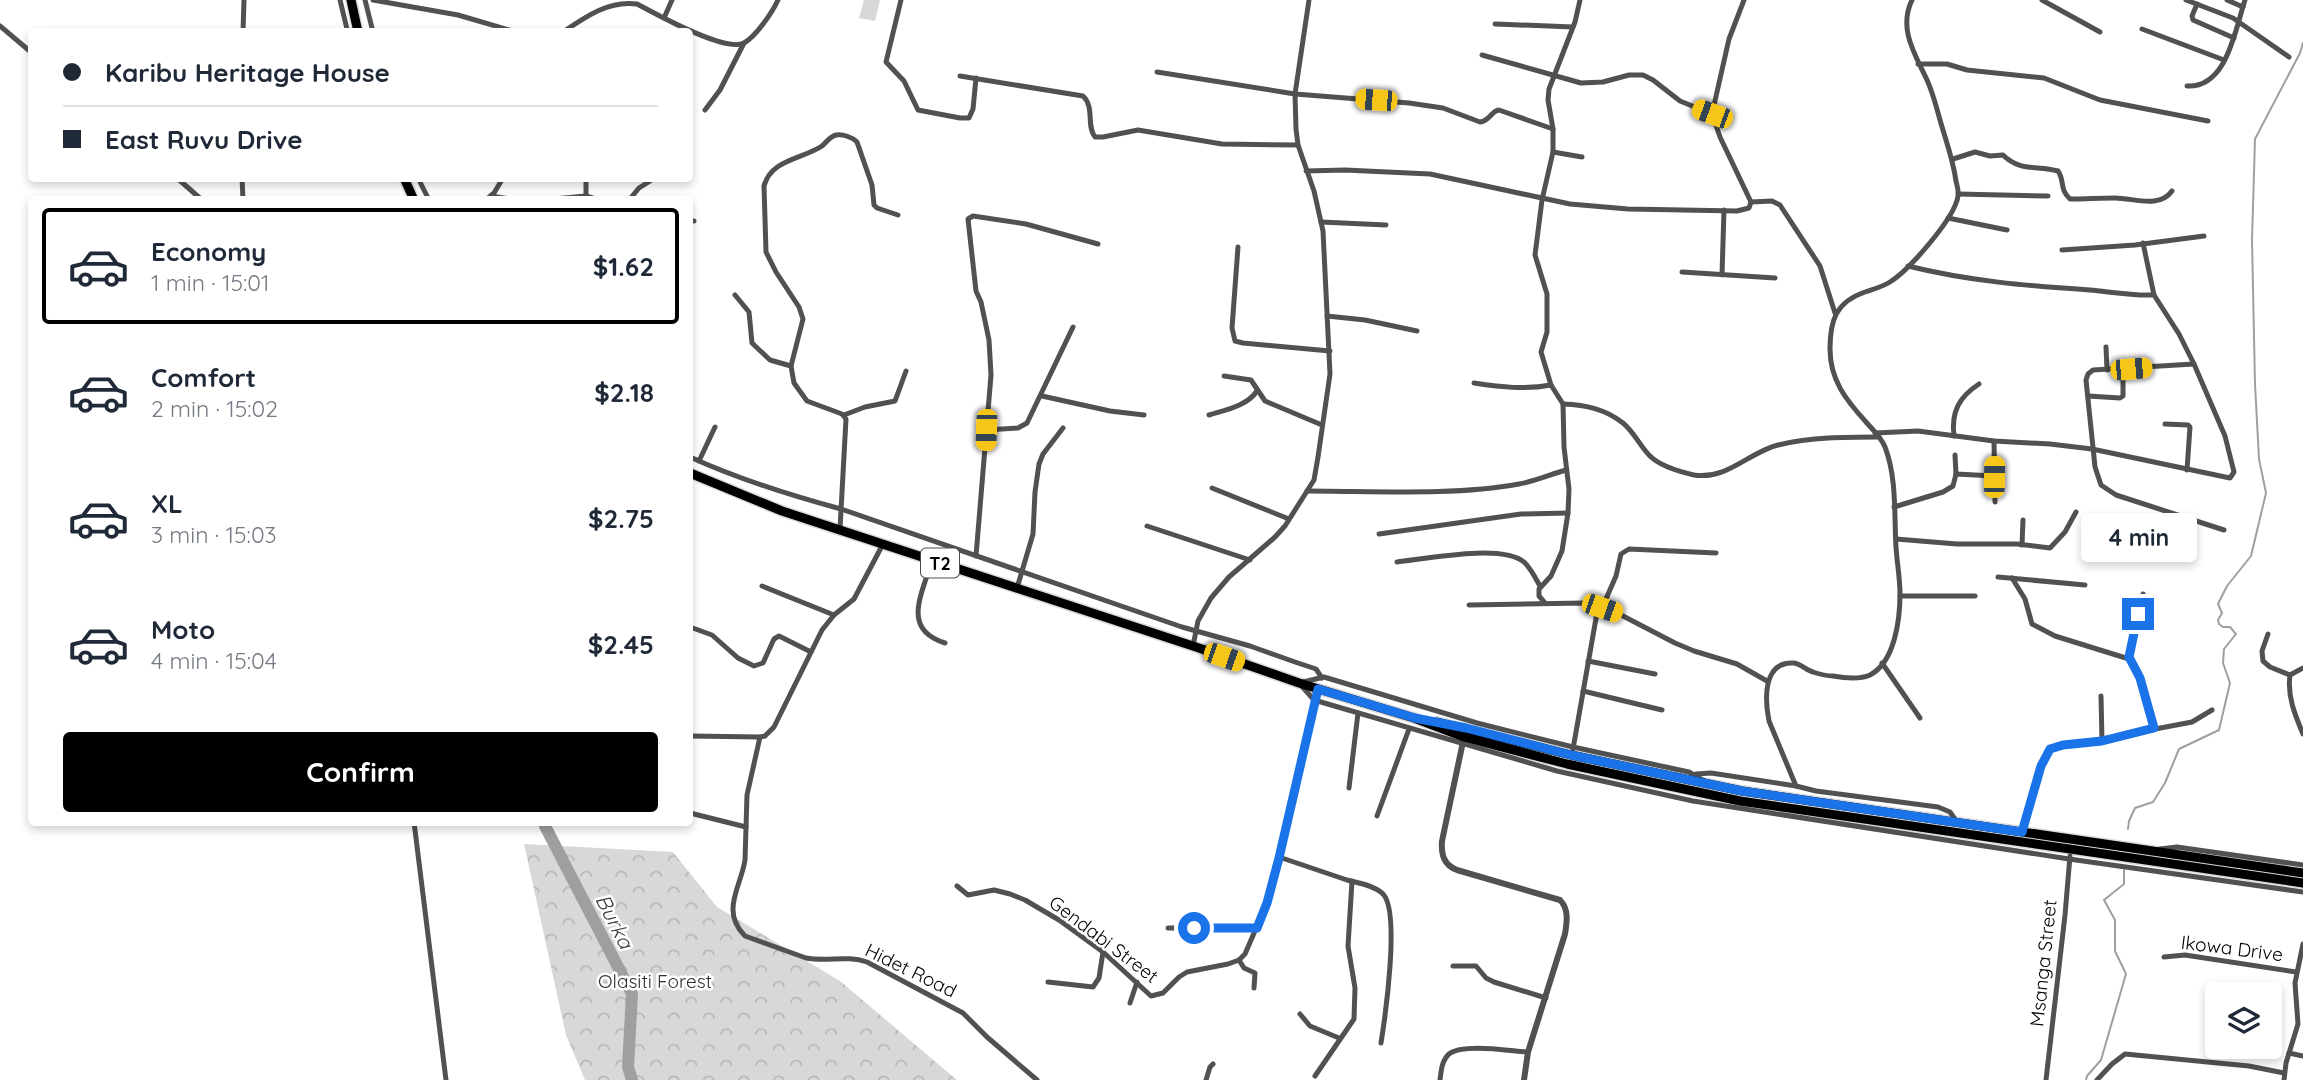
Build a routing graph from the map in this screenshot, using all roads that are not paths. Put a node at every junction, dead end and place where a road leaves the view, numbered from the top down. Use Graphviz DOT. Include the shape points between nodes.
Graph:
graph roads {
  1 [pos="244,0"];
  2 [pos="340,0"];
  3 [pos="351,0"];
  4 [pos="365,0"];
  5 [pos="373,0"];
  6 [pos="672,0"];
  7 [pos="778,0"];
  8 [pos="901,0"];
  9 [pos="1309,0"];
  10 [pos="1580,0"];
  11 [pos="1744,0"];
  12 [pos="1912,0"];
  13 [pos="2042,0"];
  14 [pos="2186,0"];
  15 [pos="2227,0"];
  16 [pos="2245,0"];
  17 [pos="2197,4"];
  18 [pos="2243,8"];
  19 [pos="664,18"];
  20 [pos="671,22"];
  21 [pos="2239,22"];
  22 [pos="1495,24"];
  23 [pos="0,26"];
  24 [pos="1573,27"];
  25 [pos="243,28"];
  26 [pos="347,28"];
  27 [pos="357,28"];
  28 [pos="372,28"];
  29 [pos="502,28"];
  30 [pos="569,28"];
  31 [pos="669,28"];
  32 [pos="686,28"];
  33 [pos="2142,29"];
  34 [pos="693,31"];
  35 [pos="2100,32"];
  36 [pos="2234,38"];
  37 [pos="744,43"];
  38 [pos="28,50"];
  39 [pos="1482,55"];
  40 [pos="2289,57"];
  41 [pos="2224,60"];
  42 [pos="1918,64"];
  43 [pos="1157,72"];
  44 [pos="960,76"];
  45 [pos="1553,76"];
  46 [pos="976,78"];
  47 [pos="2186,86"];
  48 [pos="1295,94"];
  49 [pos="705,110"];
  50 [pos="1712,114"];
  51 [pos="2207,121"];
  52 [pos="1553,129"];
  53 [pos="1298,145"];
  54 [pos="1553,152"];
  55 [pos="1582,157"];
  56 [pos="1953,159"];
  57 [pos="1306,170"];
  58 [pos="182,182"];
  59 [pos="648,182"];
  60 [pos="2172,191"];
  61 [pos="1958,194"];
  62 [pos="197,196"];
  63 [pos="632,196"];
  64 [pos="2048,196"];
  65 [pos="1542,200"];
  66 [pos="1751,202"];
  67 [pos="1724,210"];
  68 [pos="898,215"];
  69 [pos="1948,218"];
  70 [pos="1321,222"];
  71 [pos="1386,225"];
  72 [pos="2007,230"];
  73 [pos="2204,236"];
  74 [pos="2143,243"];
  75 [pos="1098,244"];
  76 [pos="1238,247"];
  77 [pos="2062,250"];
  78 [pos="1908,266"];
  79 [pos="1682,272"];
  80 [pos="1722,275"];
  81 [pos="1775,278"];
  82 [pos="735,295"];
  83 [pos="2154,295"];
  84 [pos="1835,313"];
  85 [pos="1327,316"];
  86 [pos="1073,327"];
  87 [pos="1417,331"];
  88 [pos="2106,347"];
  89 [pos="1330,351"];
  90 [pos="2194,364"];
  91 [pos="791,366"];
  92 [pos="2107,370"];
  93 [pos="2123,370"];
  94 [pos="906,371"];
  95 [pos="1224,376"];
  96 [pos="1475,383"];
  97 [pos="1979,384"];
  98 [pos="1552,385"];
  99 [pos="1257,391"];
  100 [pos="1042,396"];
  101 [pos="2088,396"];
  102 [pos="1563,404"];
  103 [pos="844,415"];
  104 [pos="1144,415"];
  105 [pos="1209,415"];
  106 [pos="2165,424"];
  107 [pos="1322,425"];
  108 [pos="715,427"];
  109 [pos="1063,428"];
  110 [pos="986,430"];
  111 [pos="1877,435"];
  112 [pos="1954,436"];
  113 [pos="1994,441"];
  114 [pos="2092,449"];
  115 [pos="1955,454"];
  116 [pos="693,458"];
  117 [pos="699,461"];
  118 [pos="1566,470"];
  119 [pos="2187,470"];
  120 [pos="693,473"];
  121 [pos="1956,474"];
  122 [pos="1994,477"];
  123 [pos="1212,488"];
  124 [pos="1307,491"];
  125 [pos="1995,502"];
  126 [pos="1894,507"];
  127 [pos="841,509"];
  128 [pos="2076,512"];
  129 [pos="1568,513"];
  130 [pos="1289,520"];
  131 [pos="2022,520"];
  132 [pos="1147,526"];
  133 [pos="840,529"];
  134 [pos="2224,530"];
  135 [pos="1378,534"];
  136 [pos="1896,539"];
  137 [pos="883,544"];
  138 [pos="2022,545"];
  139 [pos="1716,553"];
  140 [pos="976,556"];
  141 [pos="932,560"];
  142 [pos="1250,560"];
  143 [pos="1397,562"];
  144 [pos="1021,569"];
  145 [pos="1998,577"];
  146 [pos="2012,578"];
  147 [pos="2085,585"];
  148 [pos="762,586"];
  149 [pos="1540,586"];
  150 [pos="1017,588"];
  151 [pos="2143,594"];
  152 [pos="1900,596"];
  153 [pos="1975,596"];
  154 [pos="1545,603"];
  155 [pos="1469,605"];
  156 [pos="1600,608"];
  157 [pos="834,615"];
  158 [pos="693,628"];
  159 [pos="1196,631"];
  160 [pos="2268,634"];
  161 [pos="945,643"];
  162 [pos="1193,646"];
  163 [pos="811,652"];
  164 [pos="2129,659"];
  165 [pos="1588,661"];
  166 [pos="1882,663"];
  167 [pos="2303,668"];
  168 [pos="1654,674"];
  169 [pos="2290,675"];
  170 [pos="1322,678"];
  171 [pos="1768,681"];
  172 [pos="1298,683"];
  173 [pos="1318,689"];
  174 [pos="1583,691"];
  175 [pos="2101,696"];
  176 [pos="1314,700"];
  177 [pos="1662,710"];
  178 [pos="2212,710"];
  179 [pos="1358,713"];
  180 [pos="1920,718"];
  181 [pos="1449,727"];
  182 [pos="2154,728"];
  183 [pos="1409,729"];
  184 [pos="2303,734"];
  185 [pos="693,736"];
  186 [pos="760,737"];
  187 [pos="2102,741"];
  188 [pos="1463,743"];
  189 [pos="1572,751"];
  190 [pos="1693,774"];
  191 [pos="1707,783"];
  192 [pos="1796,786"];
  193 [pos="1349,788"];
  194 [pos="693,814"];
  195 [pos="1377,816"];
  196 [pos="1957,822"];
  197 [pos="414,826"];
  198 [pos="746,827"];
  199 [pos="2022,832"];
  200 [pos="2150,850"];
  201 [pos="2070,854"];
  202 [pos="1279,858"];
  203 [pos="2303,865"];
  204 [pos="2236,868"];
  205 [pos="2303,873"];
  206 [pos="2289,876"];
  207 [pos="1352,881"];
  208 [pos="2303,883"];
  209 [pos="957,886"];
  210 [pos="2303,892"];
  211 [pos="1168,928"];
  212 [pos="1257,928"];
  213 [pos="2303,944"];
  214 [pos="1103,953"];
  215 [pos="2164,957"];
  216 [pos="1239,960"];
  217 [pos="1453,966"];
  218 [pos="2296,972"];
  219 [pos="1048,982"];
  220 [pos="1137,982"];
  221 [pos="1254,988"];
  222 [pos="1546,998"];
  223 [pos="2300,1002"];
  224 [pos="1130,1003"];
  225 [pos="1300,1014"];
  226 [pos="1339,1038"];
  227 [pos="1381,1043"];
  228 [pos="1528,1052"];
  229 [pos="2289,1053"];
  230 [pos="2303,1056"];
  231 [pos="1213,1064"];
  232 [pos="1315,1076"];
  233 [pos="2284,1077"];
  234 [pos="446,1080"];
  235 [pos="1037,1080"];
  236 [pos="1206,1080"];
  237 [pos="1440,1080"];
  238 [pos="1524,1080"];
  239 [pos="2046,1080"];
  240 [pos="2097,1080"];
  1 -- 25 [label="street"];
  2 -- 26 [label="street"];
  3 -- 27 [label="highway"];
  4 -- 28 [label="street"];
  5 -- 29 [label="street"];
  6 -- 19 [label="street"];
  7 -- 37 [label="street"];
  8 -- 46 [label="street" via="886,62 904,81 918,110 969,118"];
  9 -- 48 [label="street"];
  10 -- 24 [label="street"];
  11 -- 50 [label="street" via="1729,39"];
  12 -- 42 [label="street" via="1909,37"];
  13 -- 35 [label="street"];
  14 -- 17 [label="street"];
  15 -- 18 [label="street"];
  16 -- 18 [label="street"];
  17 -- 21 [label="street"];
  17 -- 36 [label="street" via="2193,20"];
  18 -- 21 [label="street"];
  19 -- 20 [label="street"];
  19 -- 30 [label="street" via="632,3 615,2"];
  20 -- 31 [label="street"];
  20 -- 32 [label="street"];
  21 -- 36 [label="street"];
  21 -- 40 [label="street"];
  22 -- 24 [label="street"];
  23 -- 38 [label="street"];
  24 -- 45 [label="street"];
  33 -- 41 [label="street"];
  34 -- 37 [label="street" via="721,42"];
  36 -- 41 [label="street"];
  37 -- 49 [label="street"];
  39 -- 45 [label="street"];
  41 -- 47 [label="street" via="2210,80 2198,87"];
  42 -- 51 [label="street" via="2044,78 2106,102"];
  42 -- 56 [label="street" via="1933,94"];
  43 -- 48 [label="street"];
  44 -- 46 [label="street"];
  45 -- 50 [label="street" via="1581,83 1643,75 1681,101"];
  45 -- 52 [label="street" via="1548,100"];
  46 -- 53 [label="street" via="1083,96 1089,103 1095,137 1138,130 1222,145"];
  48 -- 52 [label="street" via="1443,108 1480,122 1499,110"];
  48 -- 53 [label="street"];
  50 -- 66 [label="street"];
  52 -- 54 [label="street"];
  53 -- 57 [label="street"];
  54 -- 55 [label="street"];
  54 -- 65 [label="street"];
  56 -- 60 [label="street" via="1975,152 2003,155 2011,163 2058,171 2070,199 2151,201"];
  56 -- 61 [label="street"];
  57 -- 65 [label="street" via="1430,174"];
  57 -- 70 [label="street"];
  58 -- 62 [label="street"];
  59 -- 63 [label="street"];
  61 -- 64 [label="street"];
  61 -- 69 [label="street"];
  65 -- 67 [label="street" via="1628,209"];
  65 -- 98 [label="street" via="1535,255 1546,286 1547,332 1541,352"];
  66 -- 67 [label="street" via="1744,210"];
  66 -- 84 [label="street" via="1780,205 1820,266"];
  67 -- 80 [label="street"];
  68 -- 91 [label="street" via="874,205 872,185 853,138 836,135 767,176 763,193 766,252 803,319"];
  69 -- 72 [label="street"];
  69 -- 78 [label="street"];
  70 -- 71 [label="street"];
  70 -- 85 [label="street"];
  73 -- 74 [label="street"];
  74 -- 77 [label="street"];
  74 -- 83 [label="street"];
  75 -- 110 [label="street" via="1026,224 968,217 976,290 990,350"];
  76 -- 89 [label="street" via="1235,341"];
  78 -- 83 [label="street" via="1998,282"];
  78 -- 84 [label="street" via="1891,282 1853,297"];
  79 -- 80 [label="street"];
  80 -- 81 [label="street"];
  82 -- 91 [label="street" via="748,312 752,343 770,359"];
  83 -- 90 [label="street"];
  84 -- 111 [label="street" via="1830,344 1836,382"];
  85 -- 87 [label="street"];
  85 -- 89 [label="street"];
  86 -- 100 [label="street"];
  88 -- 92 [label="street"];
  89 -- 107 [label="street"];
  90 -- 93 [label="street"];
  90 -- 119 [label="street" via="2225,436 2234,474 2230,478"];
  91 -- 103 [label="street" via="803,398"];
  92 -- 93 [label="street"];
  92 -- 101 [label="street" via="2088,374"];
  93 -- 101 [label="street" via="2123,396"];
  94 -- 103 [label="street" via="895,401"];
  95 -- 99 [label="street" via="1253,380"];
  96 -- 98 [label="street" via="1531,389"];
  97 -- 112 [label="street" via="1958,402"];
  98 -- 102 [label="street"];
  99 -- 105 [label="street" via="1241,405"];
  99 -- 107 [label="street" via="1265,401"];
  100 -- 104 [label="street"];
  100 -- 110 [label="street" via="1023,426"];
  101 -- 114 [label="street"];
  102 -- 111 [label="street" via="1590,406 1608,414 1624,424 1655,460 1696,475 1730,470 1779,445"];
  102 -- 118 [label="street"];
  103 -- 127 [label="street"];
  106 -- 119 [label="street" via="2190,427"];
  107 -- 124 [label="street" via="1314,480"];
  108 -- 117 [label="street"];
  109 -- 144 [label="street" via="1039,464 1033,534"];
  110 -- 140 [label="street"];
  111 -- 112 [label="street" via="1917,430"];
  111 -- 126 [label="street" via="1891,471"];
  112 -- 113 [label="street"];
  113 -- 114 [label="street"];
  113 -- 122 [label="street"];
  114 -- 119 [label="street"];
  114 -- 134 [label="street" via="2105,489"];
  115 -- 121 [label="street"];
  116 -- 117 [label="street"];
  117 -- 127 [label="street"];
  118 -- 124 [label="street" via="1503,486"];
  118 -- 129 [label="street"];
  120 -- 133 [label="highway, T2" via="748,498"];
  121 -- 122 [label="street"];
  121 -- 126 [label="street" via="1948,489"];
  122 -- 125 [label="street"];
  123 -- 130 [label="street"];
  124 -- 130 [label="street"];
  126 -- 136 [label="street"];
  127 -- 133 [label="street"];
  127 -- 140 [label="street"];
  128 -- 138 [label="street" via="2050,548"];
  129 -- 135 [label="street" via="1521,514"];
  129 -- 149 [label="street" via="1559,562"];
  130 -- 142 [label="street"];
  131 -- 138 [label="street"];
  132 -- 142 [label="street"];
  133 -- 137 [label="highway, T2"];
  136 -- 138 [label="street"];
  136 -- 152 [label="street"];
  137 -- 141 [label="highway, T2"];
  137 -- 157 [label="street" via="853,599"];
  139 -- 156 [label="street" via="1624,551"];
  140 -- 144 [label="street"];
  141 -- 150 [label="highway, T2"];
  141 -- 161 [label="street" via="918,619 927,635"];
  142 -- 159 [label="street" via="1218,588"];
  143 -- 149 [label="street" via="1457,554 1508,555 1525,563"];
  144 -- 150 [label="street"];
  144 -- 159 [label="street"];
  145 -- 146 [label="street"];
  146 -- 147 [label="street"];
  146 -- 164 [label="street" via="2032,624"];
  148 -- 157 [label="street"];
  149 -- 154 [label="street" via="1539,596"];
  150 -- 162 [label="highway, T2"];
  151 -- 164 [label="street"];
  152 -- 153 [label="street"];
  152 -- 166 [label="street" via="1893,647"];
  154 -- 155 [label="street"];
  154 -- 156 [label="street"];
  156 -- 165 [label="street"];
  156 -- 171 [label="street"];
  157 -- 163 [label="street"];
  158 -- 163 [label="street" via="712,635 754,666 763,663 777,636"];
  159 -- 162 [label="street"];
  159 -- 170 [label="street" via="1315,669"];
  160 -- 169 [label="street" via="2263,660"];
  162 -- 172 [label="highway, T2"];
  163 -- 186 [label="street" via="774,727"];
  164 -- 182 [label="street" via="2140,678"];
  165 -- 168 [label="street"];
  165 -- 174 [label="street"];
  166 -- 171 [label="street" via="1870,675 1855,678 1821,674 1790,663 1775,670"];
  166 -- 180 [label="street"];
  167 -- 169 [label="street"];
  169 -- 184 [label="street" via="2289,696"];
  170 -- 172 [label="street"];
  170 -- 189 [label="street"];
  171 -- 192 [label="street" via="1769,721"];
  172 -- 173 [label="highway, T2"];
  172 -- 176 [label="street"];
  173 -- 176 [label="street"];
  173 -- 181 [label="highway, T2"];
  174 -- 177 [label="street"];
  174 -- 189 [label="street"];
  175 -- 187 [label="street"];
  176 -- 179 [label="street"];
  176 -- 202 [label="street"];
  178 -- 182 [label="street" via="2192,722"];
  179 -- 183 [label="street"];
  179 -- 193 [label="street"];
  181 -- 188 [label="highway, T2"];
  181 -- 189 [label="highway, T2"];
  182 -- 187 [label="street"];
  183 -- 188 [label="street"];
  183 -- 195 [label="street"];
  185 -- 186 [label="street"];
  186 -- 198 [label="street, Hidet Road" via="747,795"];
  187 -- 199 [label="street" via="2050,749"];
  188 -- 201 [label="highway, T2" via="1740,801"];
  188 -- 222 [label="street" via="1442,841 1443,856 1453,869 1564,904 1565,934"];
  189 -- 190 [label="street"];
  189 -- 191 [label="highway, T2"];
  190 -- 191 [label="street"];
  190 -- 192 [label="street"];
  191 -- 196 [label="highway, T2"];
  192 -- 196 [label="street" via="1938,807 1950,812"];
  194 -- 198 [label="street"];
  196 -- 199 [label="highway, T2"];
  197 -- 234 [label="street"];
  198 -- 235 [label="street, Hidet Road" via="744,869 733,905 738,930 806,958 867,962 963,1013"];
  199 -- 200 [label="highway, T2"];
  200 -- 203 [label="street" via="2177,847"];
  200 -- 204 [label="highway, T2"];
  201 -- 204 [label="highway, T2"];
  201 -- 210 [label="street"];
  201 -- 239 [label="street, Msanga Street"];
  202 -- 207 [label="street"];
  202 -- 212 [label="street"];
  204 -- 206 [label="highway, T2"];
  205 -- 206 [label="highway, T2"];
  206 -- 208 [label="highway, T2"];
  207 -- 226 [label="street" via="1348,947 1356,1000 1352,1025"];
  207 -- 227 [label="street" via="1382,893 1389,906 1390,970"];
  209 -- 214 [label="street, Gendabi Street" via="968,894 994,890 1025,900"];
  211 -- 212 [label="street"];
  212 -- 216 [label="street"];
  213 -- 218 [label="street"];
  214 -- 219 [label="street" via="1093,987"];
  214 -- 220 [label="street, Gendabi Street"];
  215 -- 218 [label="street, Ikowa Drive" via="2185,955"];
  216 -- 220 [label="street, Gendabi Street" via="1187,972 1156,996 1147,994"];
  216 -- 221 [label="street" via="1255,973"];
  217 -- 222 [label="street" via="1474,966 1494,982"];
  218 -- 223 [label="street"];
  220 -- 224 [label="street"];
  222 -- 228 [label="street"];
  223 -- 229 [label="street"];
  225 -- 226 [label="street" via="1310,1026"];
  226 -- 232 [label="street"];
  228 -- 237 [label="street" via="1458,1051 1447,1056"];
  228 -- 238 [label="street"];
  229 -- 230 [label="street"];
  229 -- 233 [label="street"];
  231 -- 236 [label="street"];
  233 -- 240 [label="street" via="2249,1066 2124,1054"];
}
